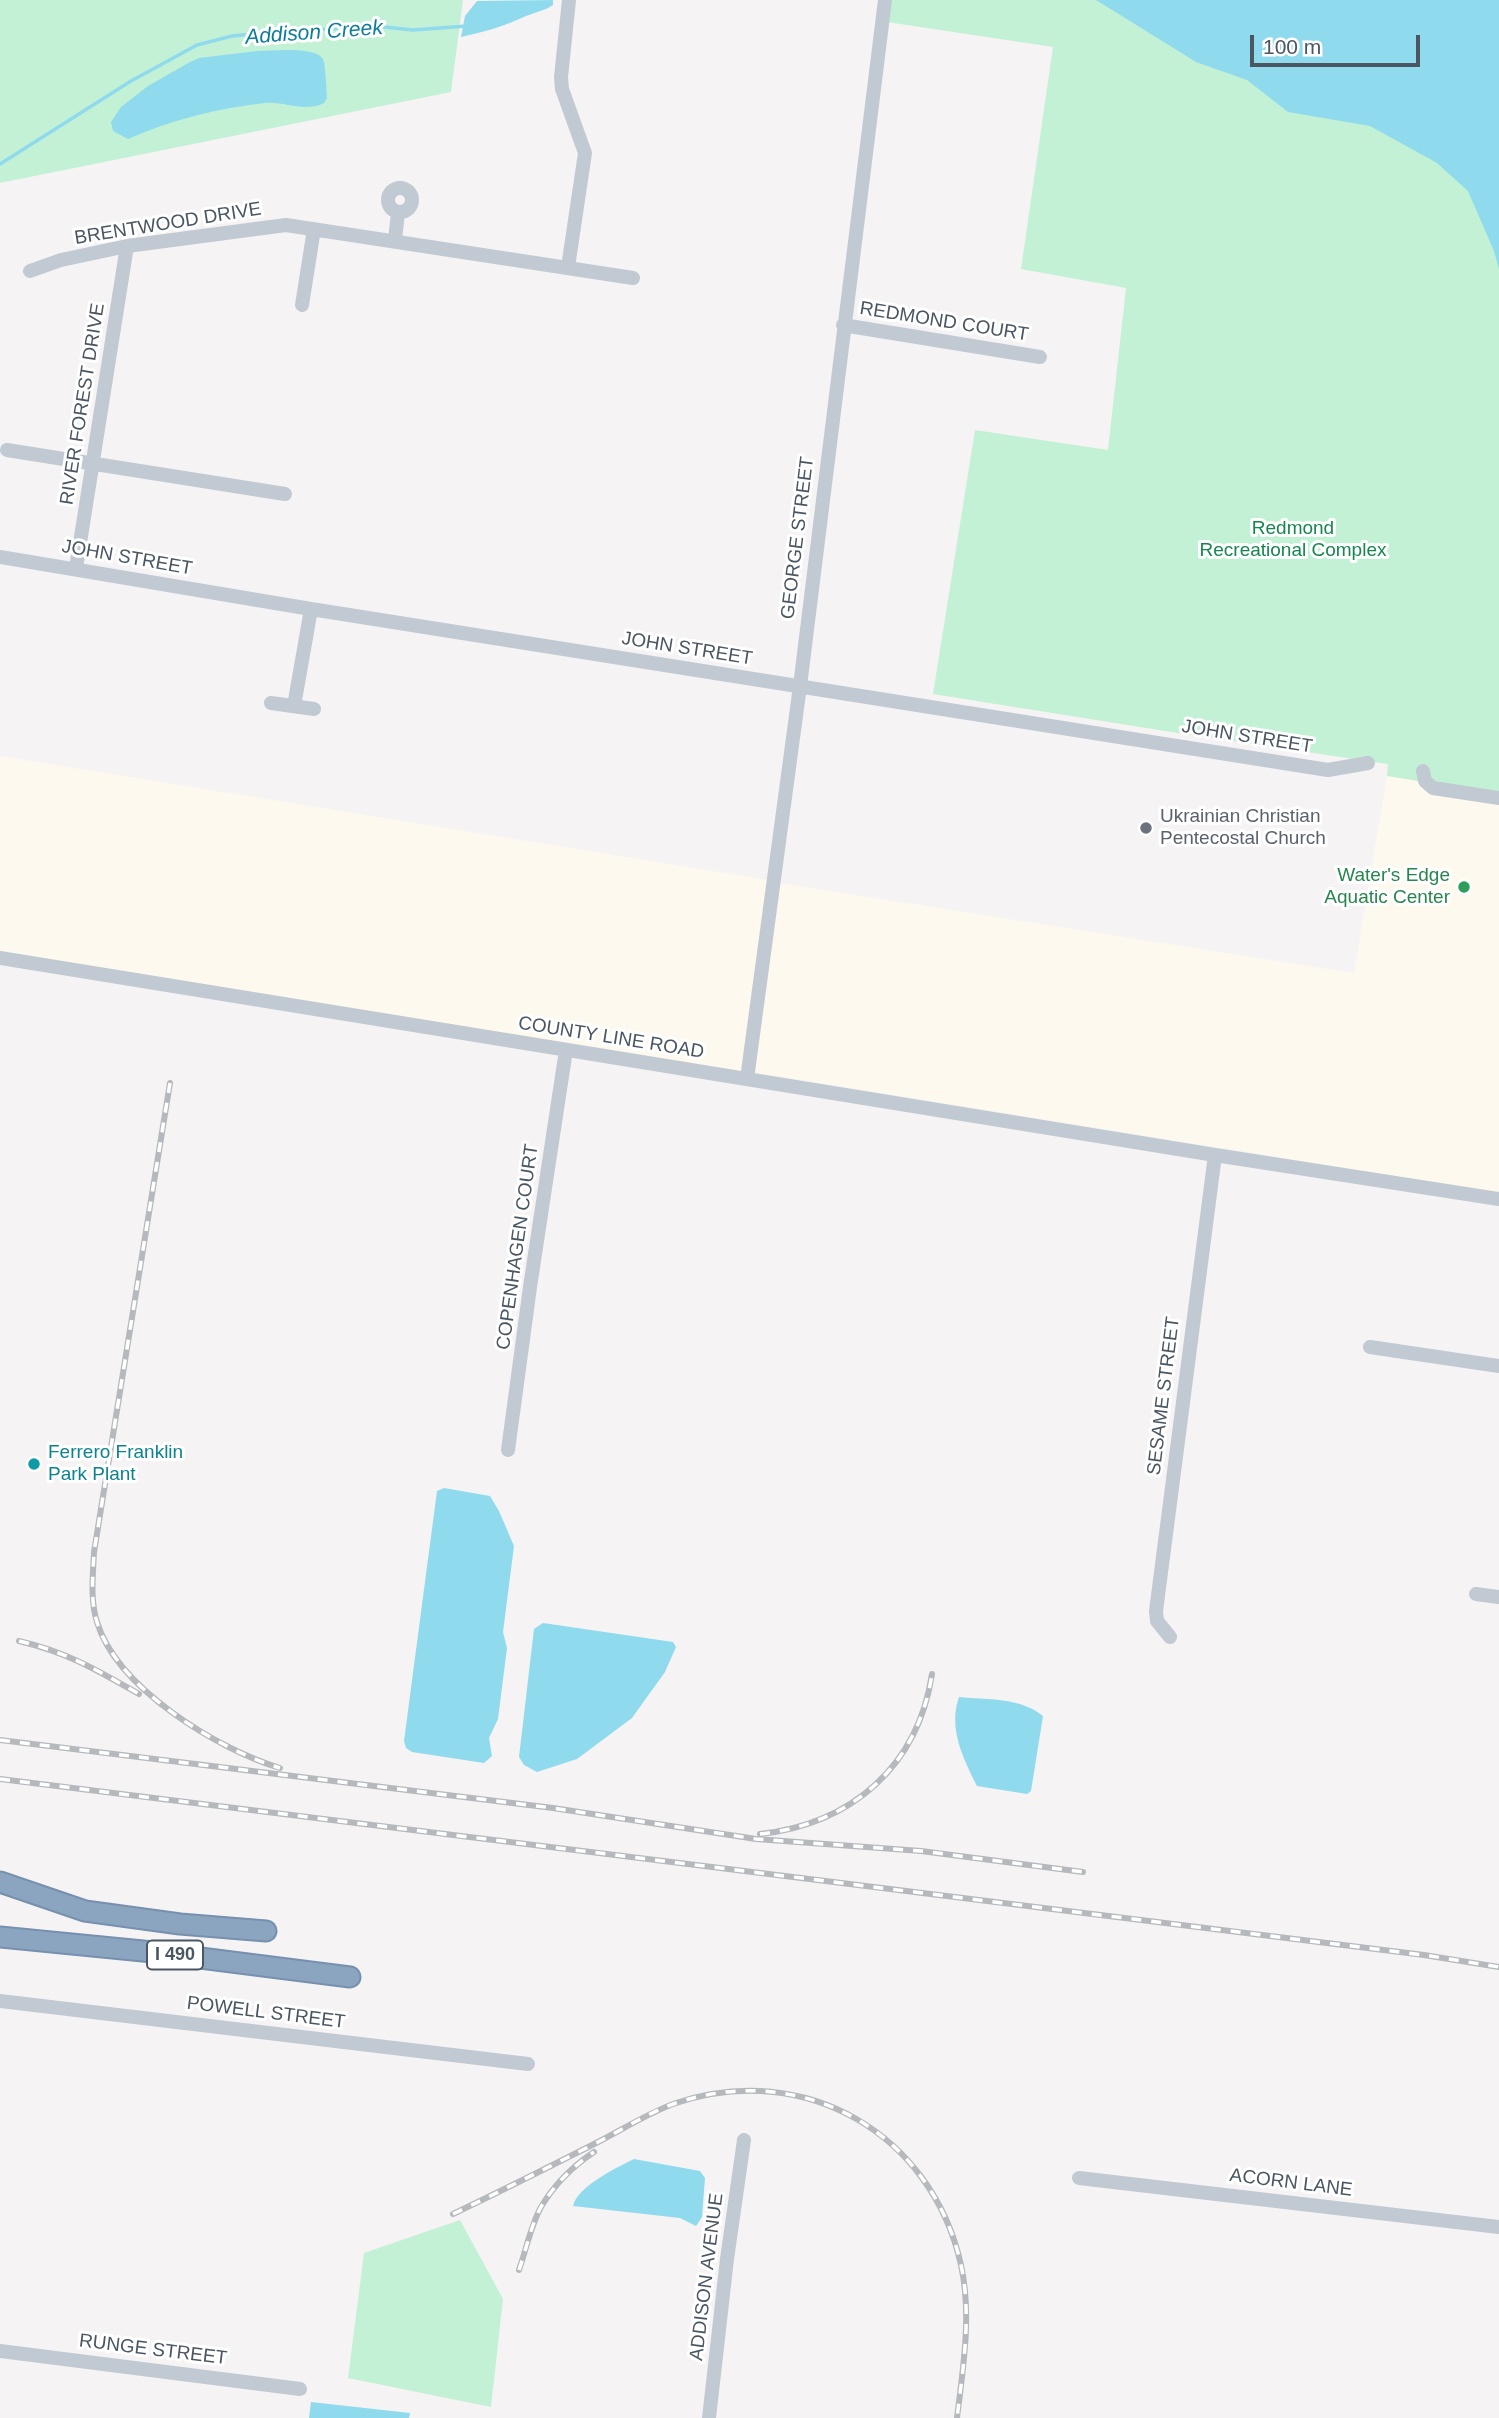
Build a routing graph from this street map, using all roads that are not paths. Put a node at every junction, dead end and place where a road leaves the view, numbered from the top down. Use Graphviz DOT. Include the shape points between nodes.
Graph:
graph roads {
  1 [pos="569,0"];
  2 [pos="885,0"];
  3 [pos="398,213"];
  4 [pos="314,229"];
  5 [pos="395,240"];
  6 [pos="127,246"];
  7 [pos="568,267"];
  8 [pos="30,271"];
  9 [pos="634,278"];
  10 [pos="302,305"];
  11 [pos="843,325"];
  12 [pos="1040,357"];
  13 [pos="7,450"];
  14 [pos="94,462"];
  15 [pos="285,494"];
  16 [pos="0,557"];
  17 [pos="76,568"];
  18 [pos="311,609"];
  19 [pos="800,686"];
  20 [pos="271,703"];
  21 [pos="294,706"];
  22 [pos="314,709"];
  23 [pos="1367,763"];
  24 [pos="1423,771"];
  25 [pos="1499,798"];
  26 [pos="0,958"];
  27 [pos="566,1050"];
  28 [pos="747,1079"];
  29 [pos="1215,1155"];
  30 [pos="1499,1199"];
  31 [pos="1370,1347"];
  32 [pos="1499,1367"];
  33 [pos="508,1450"];
  34 [pos="1476,1594"];
  35 [pos="1499,1597"];
  36 [pos="1170,1637"];
  37 [pos="0,1882"];
  38 [pos="266,1931"];
  39 [pos="0,1937"];
  40 [pos="350,1978"];
  41 [pos="0,2001"];
  42 [pos="528,2064"];
  43 [pos="744,2140"];
  44 [pos="1079,2178"];
  45 [pos="1499,2227"];
  46 [pos="0,2351"];
  47 [pos="300,2389"];
  48 [pos="709,2418"];
  1 -- 7 [label="street" via="562,89 585,153"];
  2 -- 11 [label="street, GEORGE STREET"];
  3 -- 5 [label="street"];
  4 -- 5 [label="street, BRENTWOOD DRIVE"];
  4 -- 6 [label="street, BRENTWOOD DRIVE" via="286,225"];
  4 -- 10 [label="street"];
  5 -- 7 [label="street, BRENTWOOD DRIVE"];
  6 -- 8 [label="street, BRENTWOOD DRIVE"];
  6 -- 14 [label="street, RIVER FOREST DRIVE"];
  7 -- 9 [label="street, BRENTWOOD DRIVE"];
  11 -- 12 [label="street, REDMOND COURT"];
  11 -- 19 [label="street, GEORGE STREET"];
  13 -- 14 [label="street"];
  14 -- 15 [label="street"];
  14 -- 17 [label="street, RIVER FOREST DRIVE"];
  16 -- 17 [label="street, JOHN STREET"];
  17 -- 18 [label="street, JOHN STREET"];
  18 -- 19 [label="street, JOHN STREET"];
  18 -- 21 [label="street"];
  19 -- 23 [label="street, JOHN STREET" via="1328,770"];
  19 -- 28 [label="street, GEORGE STREET"];
  20 -- 21 [label="street"];
  21 -- 22 [label="street"];
  24 -- 25 [label="street" via="1433,788"];
  26 -- 27 [label="street, COUNTY LINE ROAD"];
  27 -- 28 [label="street, COUNTY LINE ROAD"];
  27 -- 33 [label="street, COPENHAGEN COURT"];
  28 -- 29 [label="street, COUNTY LINE ROAD"];
  29 -- 30 [label="street, COUNTY LINE ROAD"];
  29 -- 36 [label="street, SESAME STREET" via="1156,1611 1157,1621"];
  31 -- 32 [label="street"];
  34 -- 35 [label="street"];
  37 -- 38 [label="highway, I 490" via="85,1911"];
  39 -- 40 [label="highway, I 490"];
  41 -- 42 [label="street, POWELL STREET"];
  43 -- 48 [label="street, ADDISON AVENUE"];
  44 -- 45 [label="street, ACORN LANE"];
  46 -- 47 [label="street, RUNGE STREET"];
}
